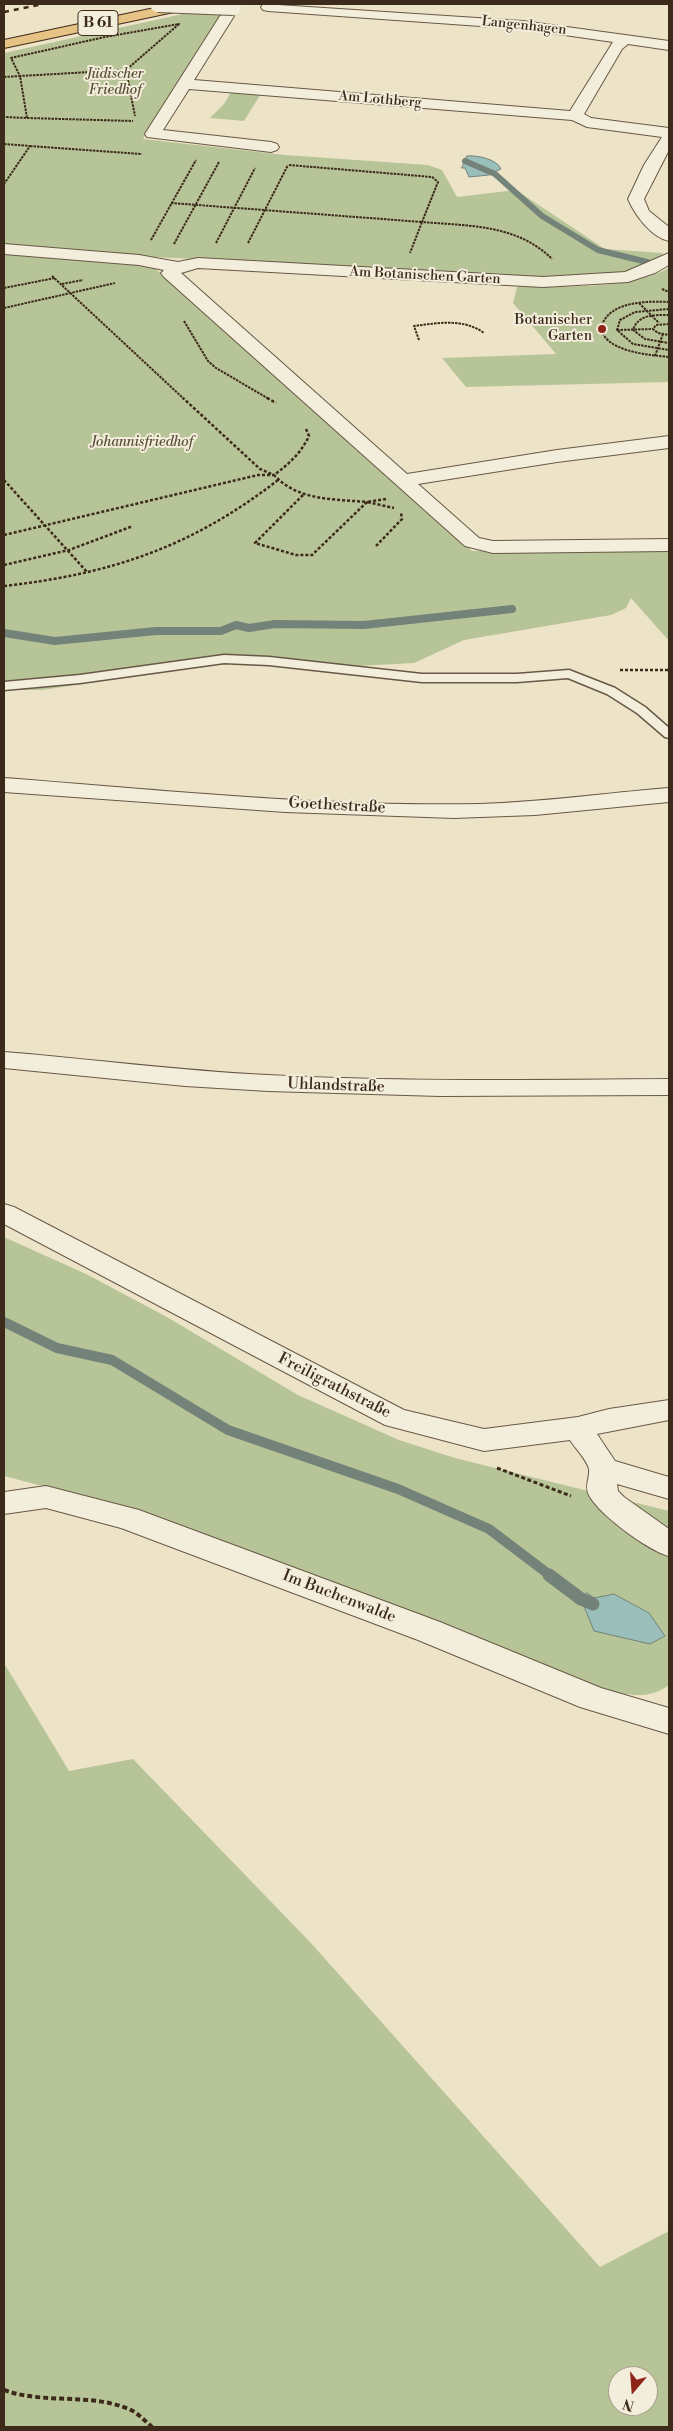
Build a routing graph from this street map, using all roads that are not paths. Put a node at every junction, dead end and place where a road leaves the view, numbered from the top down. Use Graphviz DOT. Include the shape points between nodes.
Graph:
graph roads {
  1 [pos="158,4"];
  2 [pos="193,4"];
  3 [pos="307,4"];
  4 [pos="268,7"];
  5 [pos="373,10"];
  6 [pos="230,12"];
  7 [pos="625,38"];
  8 [pos="4,44"];
  9 [pos="669,45"];
  10 [pos="184,84"];
  11 [pos="575,116"];
  12 [pos="669,133"];
  13 [pos="669,138"];
  14 [pos="271,147"];
  15 [pos="669,236"];
  16 [pos="4,249"];
  17 [pos="174,258"];
  18 [pos="669,258"];
  19 [pos="669,442"];
  20 [pos="405,480"];
  21 [pos="669,545"];
  22 [pos="4,686"];
  23 [pos="669,734"];
  24 [pos="4,784"];
  25 [pos="669,795"];
  26 [pos="4,1060"];
  27 [pos="669,1087"];
  28 [pos="4,1213"];
  29 [pos="669,1410"];
  30 [pos="578,1428"];
  31 [pos="604,1469"];
  32 [pos="669,1488"];
  33 [pos="4,1503"];
  34 [pos="669,1545"];
  35 [pos="669,1721"];
  1 -- 6 [label="street, bridge"];
  2 -- 8 [label="highway, B 61"];
  3 -- 4 [label="street"];
  4 -- 5 [label="street, Langenhagen"];
  4 -- 6 [label="street"];
  5 -- 7 [label="street, Langenhagen"];
  6 -- 10 [label="street"];
  7 -- 9 [label="street, Langenhagen"];
  7 -- 11 [label="street" via="616,47"];
  10 -- 11 [label="street, Am Lothberg"];
  10 -- 14 [label="street" via="153,134"];
  11 -- 12 [label="street, Am Lothberg" via="587,122"];
  13 -- 15 [label="street" via="649,170 636,200 642,213"];
  16 -- 17 [label="street, Am Botanischen Garten" via="139,260"];
  17 -- 18 [label="street, Am Botanischen Garten" via="198,263 522,281 634,276"];
  17 -- 20 [label="street" via="171,275"];
  19 -- 20 [label="street"];
  20 -- 21 [label="street" via="472,542 480,544 493,547"];
  22 -- 23 [label="lane" via="224,659 422,678 517,678 570,674 611,691 641,710"];
  24 -- 25 [label="street, Goethestraße" via="276,803 455,811 536,808"];
  26 -- 27 [label="street, Uhlandstraße" via="209,1080 321,1086"];
  28 -- 30 [label="street, Freiligrathstraße" via="396,1418 484,1440"];
  29 -- 30 [label="street, Freiligrathstraße"];
  30 -- 31 [label="street"];
  31 -- 32 [label="street"];
  31 -- 34 [label="street" via="602,1491 609,1503 655,1532"];
  33 -- 35 [label="street, Im Buchenwalde" via="46,1497 128,1518 429,1631 592,1698"];
}
